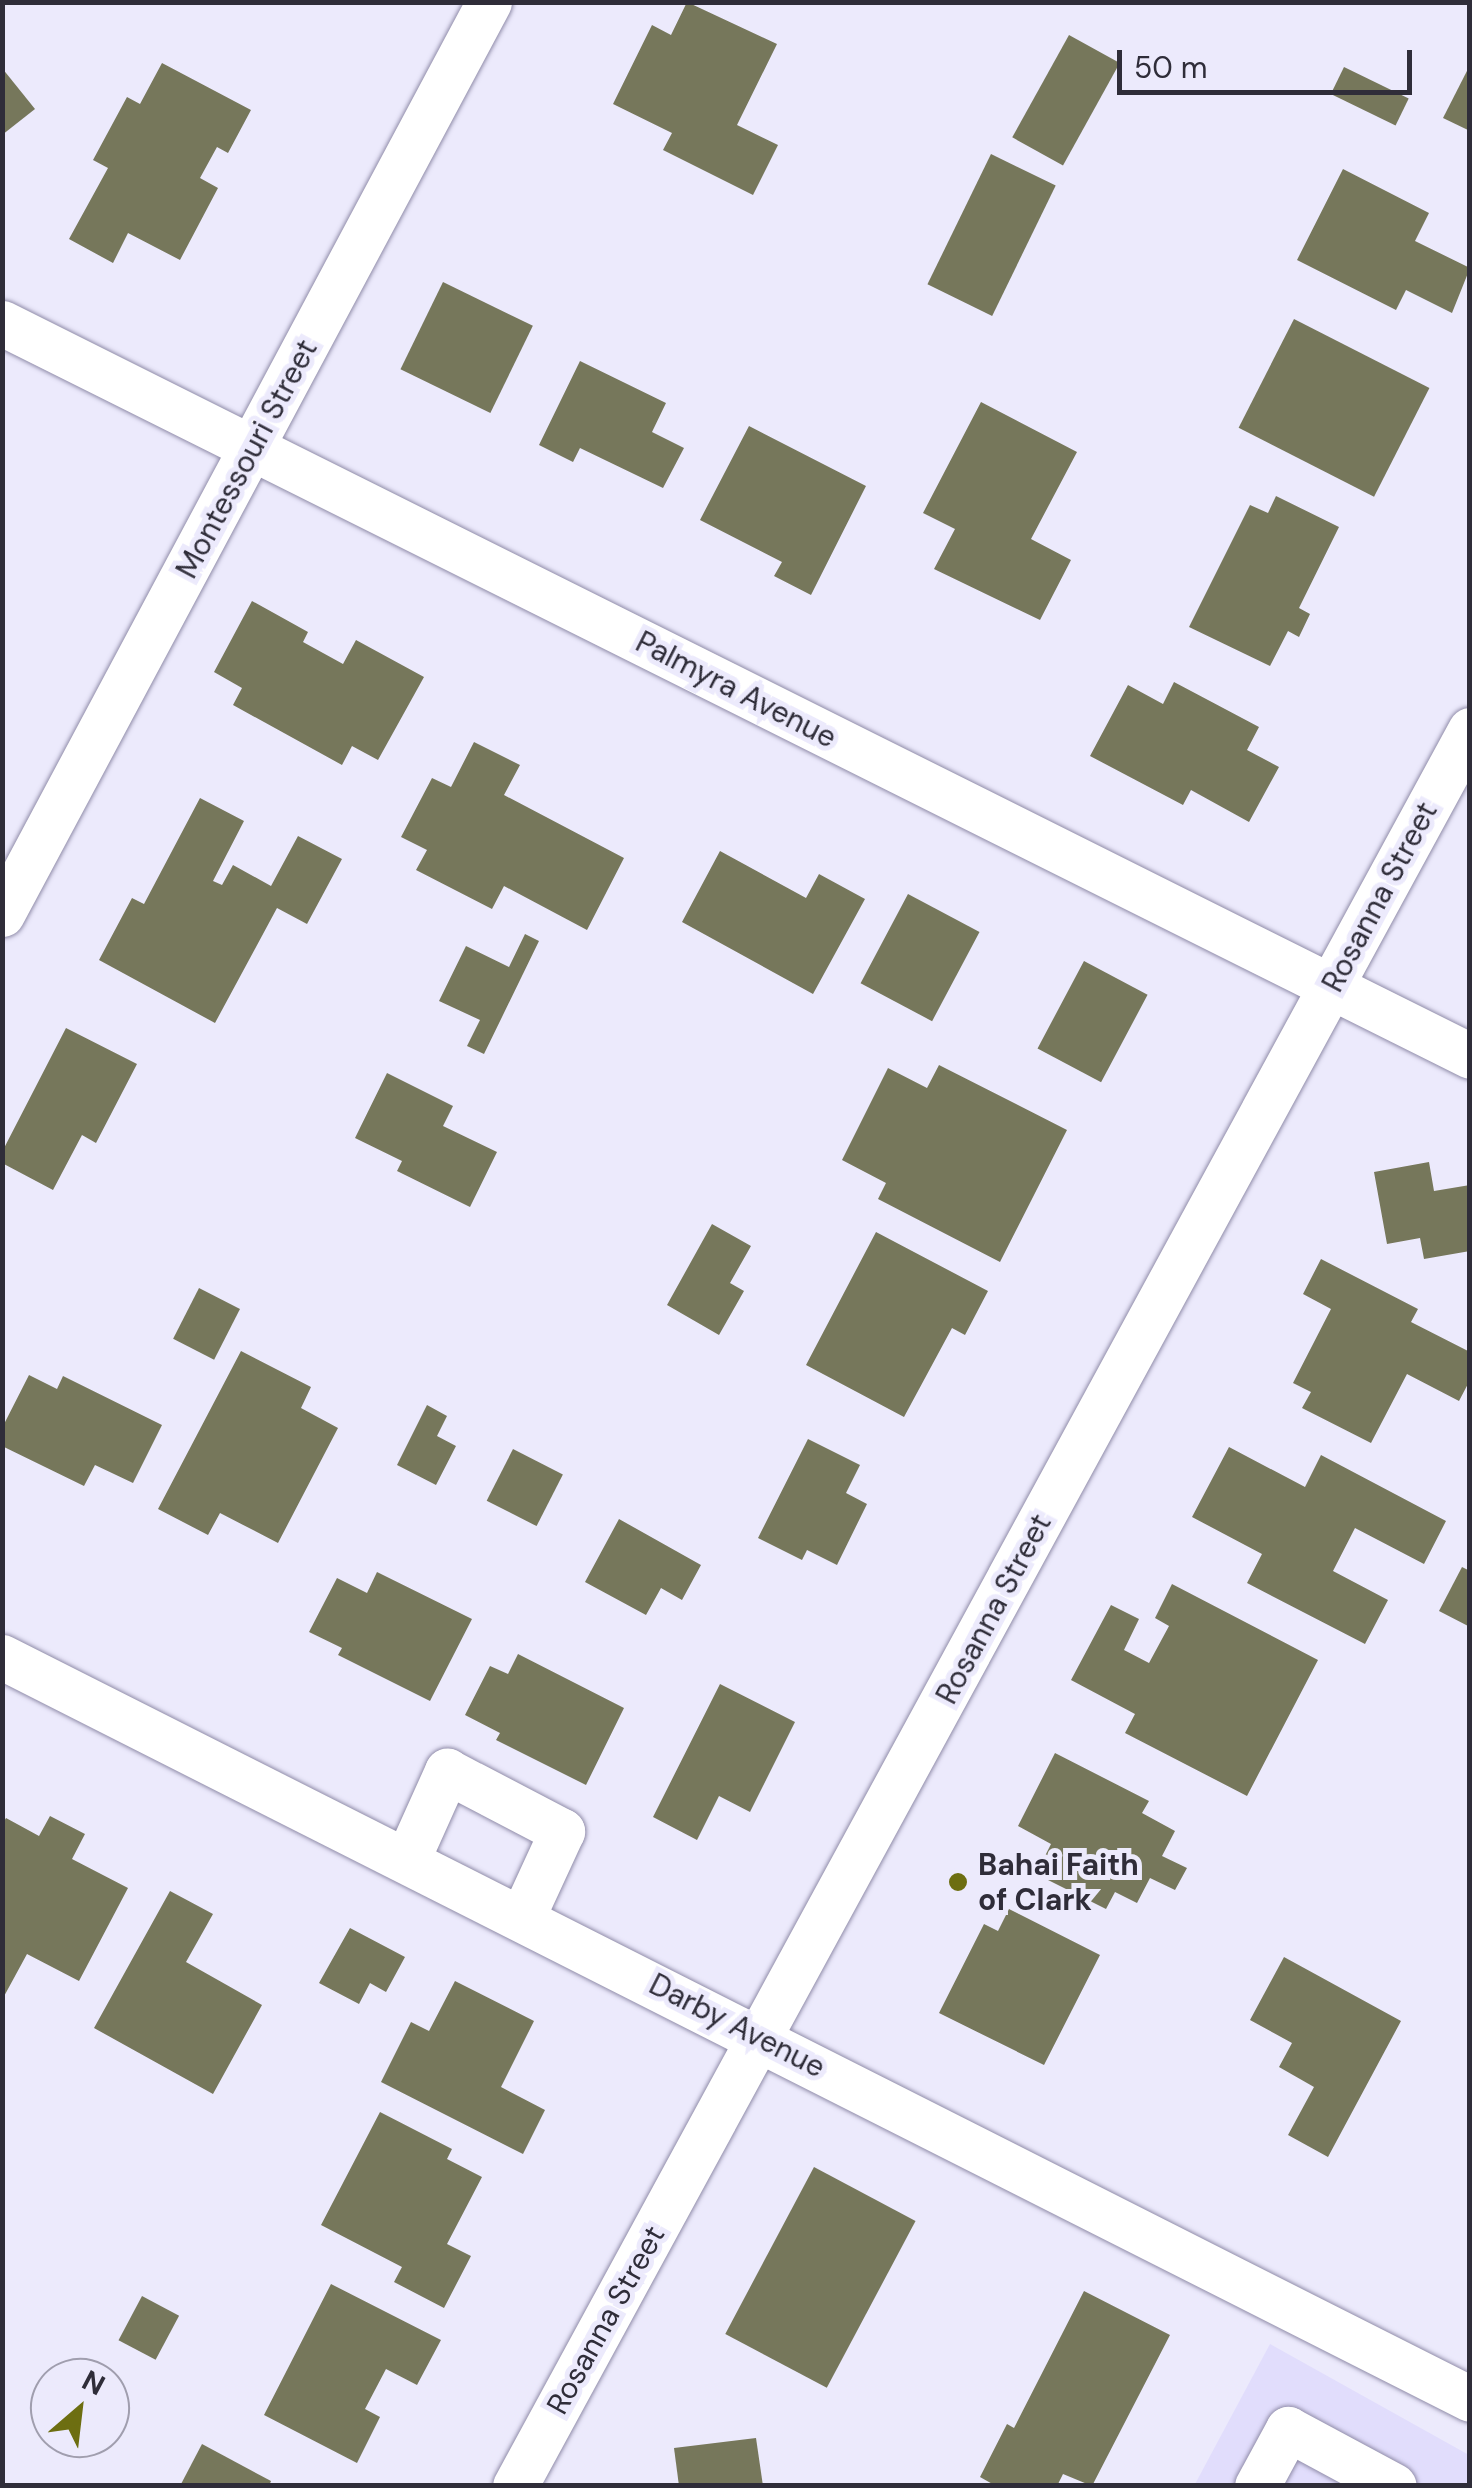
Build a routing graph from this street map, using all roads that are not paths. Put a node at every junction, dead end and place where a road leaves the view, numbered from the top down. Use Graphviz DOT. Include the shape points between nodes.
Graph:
graph roads {
  1 [pos="489,2"];
  2 [pos="2,323"];
  3 [pos="254,448"];
  4 [pos="1470,730"];
  5 [pos="2,914"];
  6 [pos="1331,988"];
  7 [pos="1470,1056"];
  8 [pos="2,1656"];
  9 [pos="406,1860"];
  10 [pos="522,1918"];
  11 [pos="762,2038"];
  12 [pos="1470,2399"];
  13 [pos="516,2486"];
  14 [pos="1257,2486"];
  15 [pos="1394,2486"];
  1 -- 3 [label="street, Montessouri Street"];
  2 -- 3 [label="street, Palmyra Avenue"];
  3 -- 5 [label="street, Montessouri Street"];
  3 -- 6 [label="street, Palmyra Avenue"];
  4 -- 6 [label="street, Rosanna Street"];
  6 -- 7 [label="street, Palmyra Avenue"];
  6 -- 11 [label="street, Rosanna Street"];
  8 -- 9 [label="street, Darby Avenue"];
  9 -- 10 [label="street, Darby Avenue"];
  9 -- 10 [label="street" via="448,1771 562,1832"];
  10 -- 11 [label="street, Darby Avenue"];
  11 -- 12 [label="street, Darby Avenue"];
  11 -- 13 [label="street, Rosanna Street"];
  14 -- 15 [label="street" via="1288,2429"];
}
